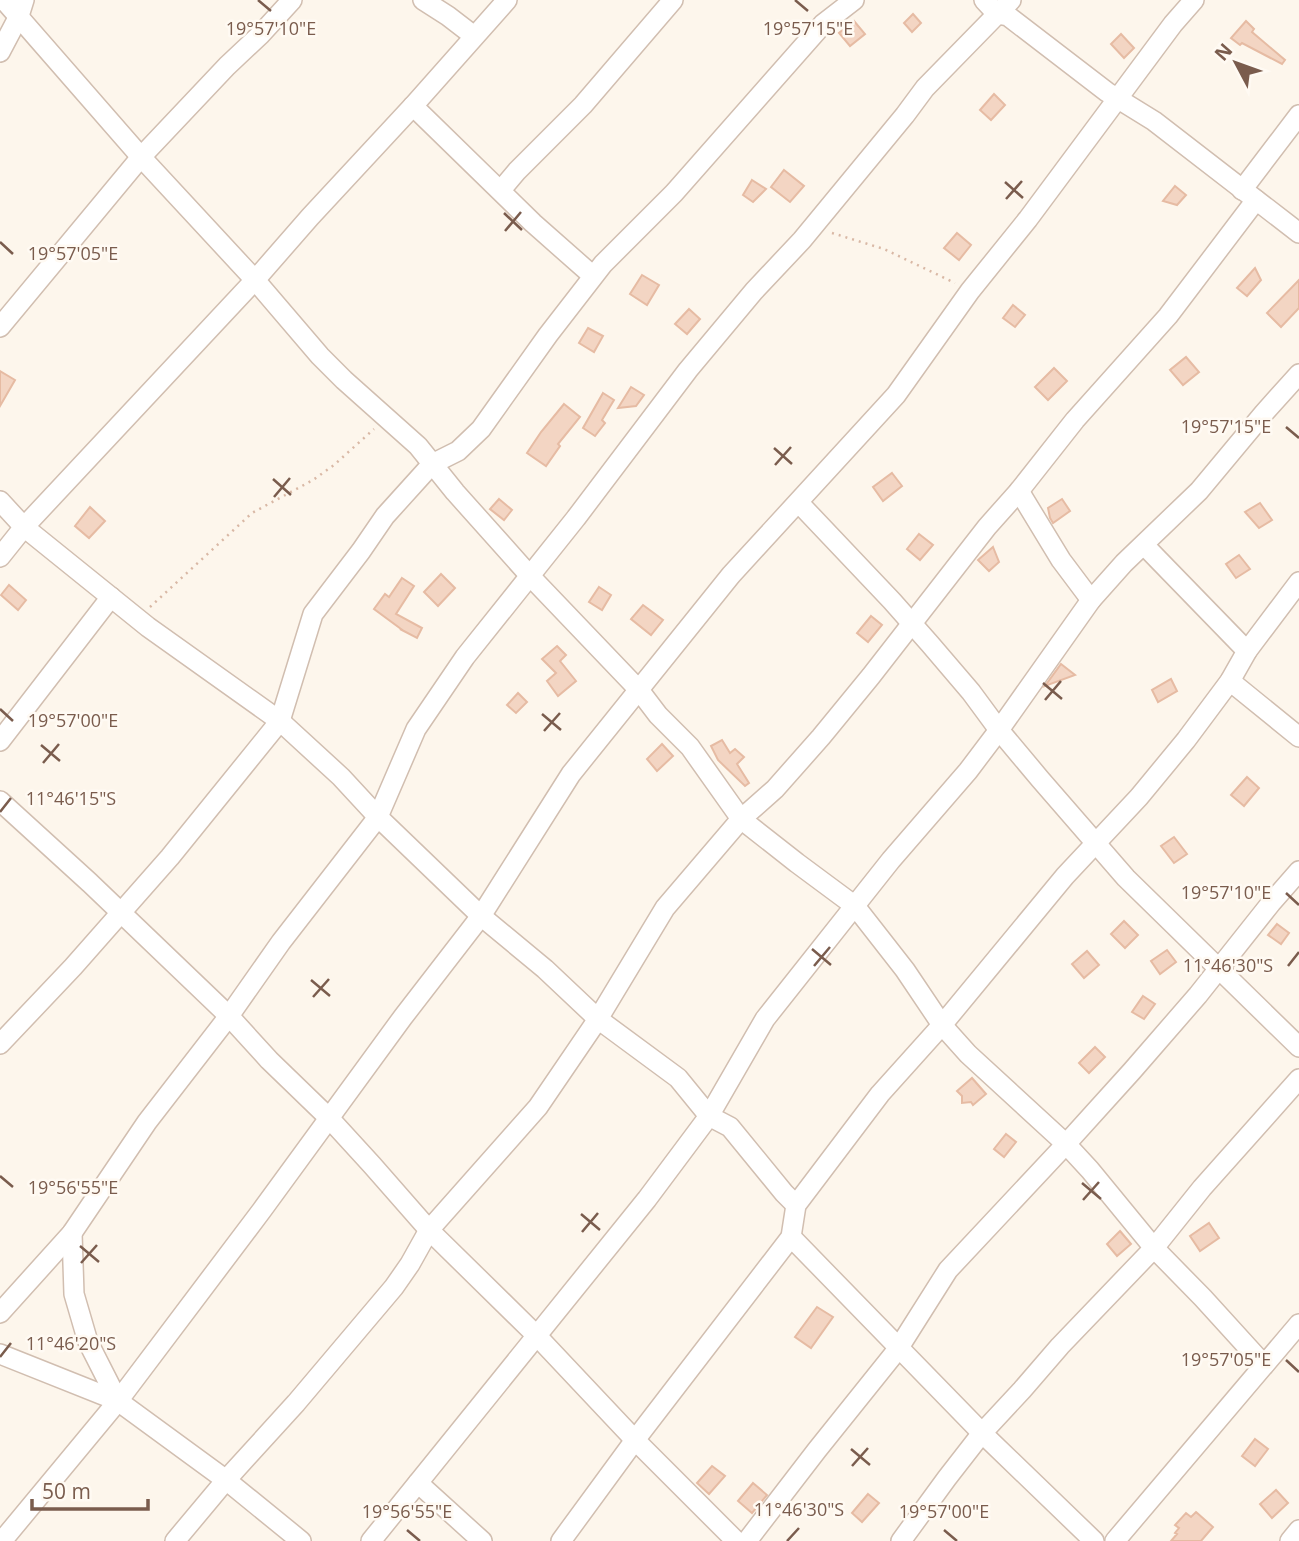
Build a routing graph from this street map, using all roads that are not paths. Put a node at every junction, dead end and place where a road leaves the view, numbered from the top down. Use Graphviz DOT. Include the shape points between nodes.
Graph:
graph roads {
  1 [pos="4,0"];
  2 [pos="292,0"];
  3 [pos="423,0"];
  4 [pos="507,0"];
  5 [pos="673,0"];
  6 [pos="854,0"];
  7 [pos="1194,0"];
  8 [pos="997,5"];
  9 [pos="21,8"];
  10 [pos="474,36"];
  11 [pos="0,52"];
  12 [pos="1117,98"];
  13 [pos="413,106"];
  14 [pos="1299,115"];
  15 [pos="141,157"];
  16 [pos="501,190"];
  17 [pos="1249,195"];
  18 [pos="1299,233"];
  19 [pos="593,276"];
  20 [pos="255,280"];
  21 [pos="0,327"];
  22 [pos="1299,374"];
  23 [pos="432,464"];
  24 [pos="1019,491"];
  25 [pos="0,501"];
  26 [pos="799,503"];
  27 [pos="24,527"];
  28 [pos="1144,545"];
  29 [pos="0,557"];
  30 [pos="530,576"];
  31 [pos="1299,582"];
  32 [pos="111,597"];
  33 [pos="1091,600"];
  34 [pos="911,623"];
  35 [pos="1247,652"];
  36 [pos="1230,681"];
  37 [pos="639,690"];
  38 [pos="280,721"];
  39 [pos="999,730"];
  40 [pos="1299,737"];
  41 [pos="0,741"];
  42 [pos="0,801"];
  43 [pos="378,817"];
  44 [pos="741,819"];
  45 [pos="1096,845"];
  46 [pos="1299,871"];
  47 [pos="855,906"];
  48 [pos="120,913"];
  49 [pos="481,916"];
  50 [pos="1218,969"];
  51 [pos="229,1016"];
  52 [pos="598,1019"];
  53 [pos="942,1025"];
  54 [pos="0,1044"];
  55 [pos="1299,1047"];
  56 [pos="1299,1079"];
  57 [pos="709,1116"];
  58 [pos="329,1118"];
  59 [pos="1066,1144"];
  60 [pos="796,1205"];
  61 [pos="429,1230"];
  62 [pos="72,1233"];
  63 [pos="791,1237"];
  64 [pos="1154,1248"];
  65 [pos="0,1313"];
  66 [pos="1299,1324"];
  67 [pos="537,1336"];
  68 [pos="898,1349"];
  69 [pos="0,1354"];
  70 [pos="1264,1365"];
  71 [pos="118,1401"];
  72 [pos="982,1433"];
  73 [pos="635,1440"];
  74 [pos="226,1480"];
  75 [pos="418,1483"];
  76 [pos="1299,1530"];
  77 [pos="2,1541"];
  78 [pos="175,1541"];
  79 [pos="301,1541"];
  80 [pos="371,1541"];
  81 [pos="482,1541"];
  82 [pos="561,1541"];
  83 [pos="736,1541"];
  84 [pos="747,1541"];
  85 [pos="901,1541"];
  86 [pos="1094,1541"];
  87 [pos="1115,1541"];
  88 [pos="1290,1541"];
  1 -- 9 [label="street"];
  2 -- 15 [label="street"];
  3 -- 10 [label="street"];
  4 -- 10 [label="street"];
  5 -- 16 [label="street" via="583,105"];
  6 -- 19 [label="street" via="815,32 674,193"];
  7 -- 12 [label="street"];
  8 -- 12 [label="street"];
  8 -- 30 [label="street" via="688,370"];
  9 -- 11 [label="street"];
  9 -- 15 [label="street"];
  10 -- 13 [label="street"];
  12 -- 17 [label="street"];
  12 -- 26 [label="street" via="896,395"];
  13 -- 16 [label="street"];
  13 -- 20 [label="street"];
  14 -- 17 [label="street"];
  15 -- 20 [label="street"];
  15 -- 21 [label="street"];
  16 -- 19 [label="street"];
  17 -- 18 [label="street"];
  17 -- 24 [label="street" via="1168,316"];
  19 -- 23 [label="street" via="481,429 458,451"];
  20 -- 23 [label="street" via="320,356"];
  20 -- 27 [label="street"];
  22 -- 28 [label="street" via="1199,491"];
  23 -- 30 [label="street"];
  23 -- 38 [label="street" via="385,516 313,614"];
  24 -- 33 [label="street" via="1060,560"];
  24 -- 34 [label="street"];
  25 -- 27 [label="street"];
  26 -- 34 [label="street"];
  26 -- 37 [label="street" via="731,575"];
  27 -- 29 [label="street"];
  27 -- 32 [label="street"];
  28 -- 33 [label="street"];
  28 -- 35 [label="street"];
  30 -- 37 [label="street"];
  30 -- 43 [label="street" via="416,729"];
  31 -- 35 [label="street"];
  32 -- 38 [label="street"];
  32 -- 41 [label="street"];
  33 -- 39 [label="street"];
  34 -- 39 [label="street"];
  34 -- 44 [label="street" via="821,737"];
  35 -- 36 [label="street"];
  36 -- 40 [label="street"];
  36 -- 45 [label="street"];
  37 -- 44 [label="street" via="691,747"];
  37 -- 49 [label="street" via="571,774"];
  38 -- 43 [label="street"];
  38 -- 48 [label="street"];
  39 -- 45 [label="street"];
  39 -- 47 [label="street"];
  42 -- 48 [label="street"];
  43 -- 49 [label="street"];
  43 -- 51 [label="street"];
  44 -- 47 [label="street"];
  44 -- 52 [label="street" via="665,908"];
  45 -- 50 [label="street"];
  45 -- 53 [label="street"];
  46 -- 50 [label="street"];
  47 -- 53 [label="street"];
  47 -- 57 [label="street" via="765,1019"];
  48 -- 51 [label="street"];
  48 -- 54 [label="street"];
  49 -- 52 [label="street"];
  49 -- 58 [label="street"];
  50 -- 55 [label="street"];
  50 -- 59 [label="street"];
  51 -- 58 [label="street"];
  51 -- 62 [label="street" via="128,1149"];
  52 -- 57 [label="street" via="678,1078"];
  52 -- 61 [label="street" via="538,1107"];
  53 -- 59 [label="street"];
  53 -- 60 [label="street" via="880,1094"];
  56 -- 64 [label="street"];
  57 -- 60 [label="street" via="730,1127"];
  57 -- 67 [label="street"];
  58 -- 61 [label="street"];
  58 -- 71 [label="street"];
  59 -- 64 [label="street"];
  59 -- 68 [label="street" via="948,1270"];
  60 -- 63 [label="street"];
  61 -- 67 [label="street"];
  61 -- 74 [label="street" via="394,1287"];
  62 -- 65 [label="street"];
  62 -- 71 [label="street" via="74,1294 88,1342"];
  63 -- 68 [label="street"];
  63 -- 73 [label="street"];
  64 -- 70 [label="street"];
  64 -- 72 [label="street"];
  66 -- 70 [label="street"];
  67 -- 73 [label="street"];
  67 -- 75 [label="street"];
  68 -- 72 [label="street"];
  68 -- 84 [label="street"];
  69 -- 71 [label="street"];
  70 -- 87 [label="street"];
  71 -- 74 [label="street"];
  71 -- 77 [label="street"];
  72 -- 85 [label="street"];
  72 -- 86 [label="street"];
  73 -- 82 [label="street"];
  73 -- 83 [label="street"];
  74 -- 78 [label="street"];
  74 -- 79 [label="street"];
  75 -- 80 [label="street"];
  75 -- 81 [label="street"];
  76 -- 88 [label="street"];
}
